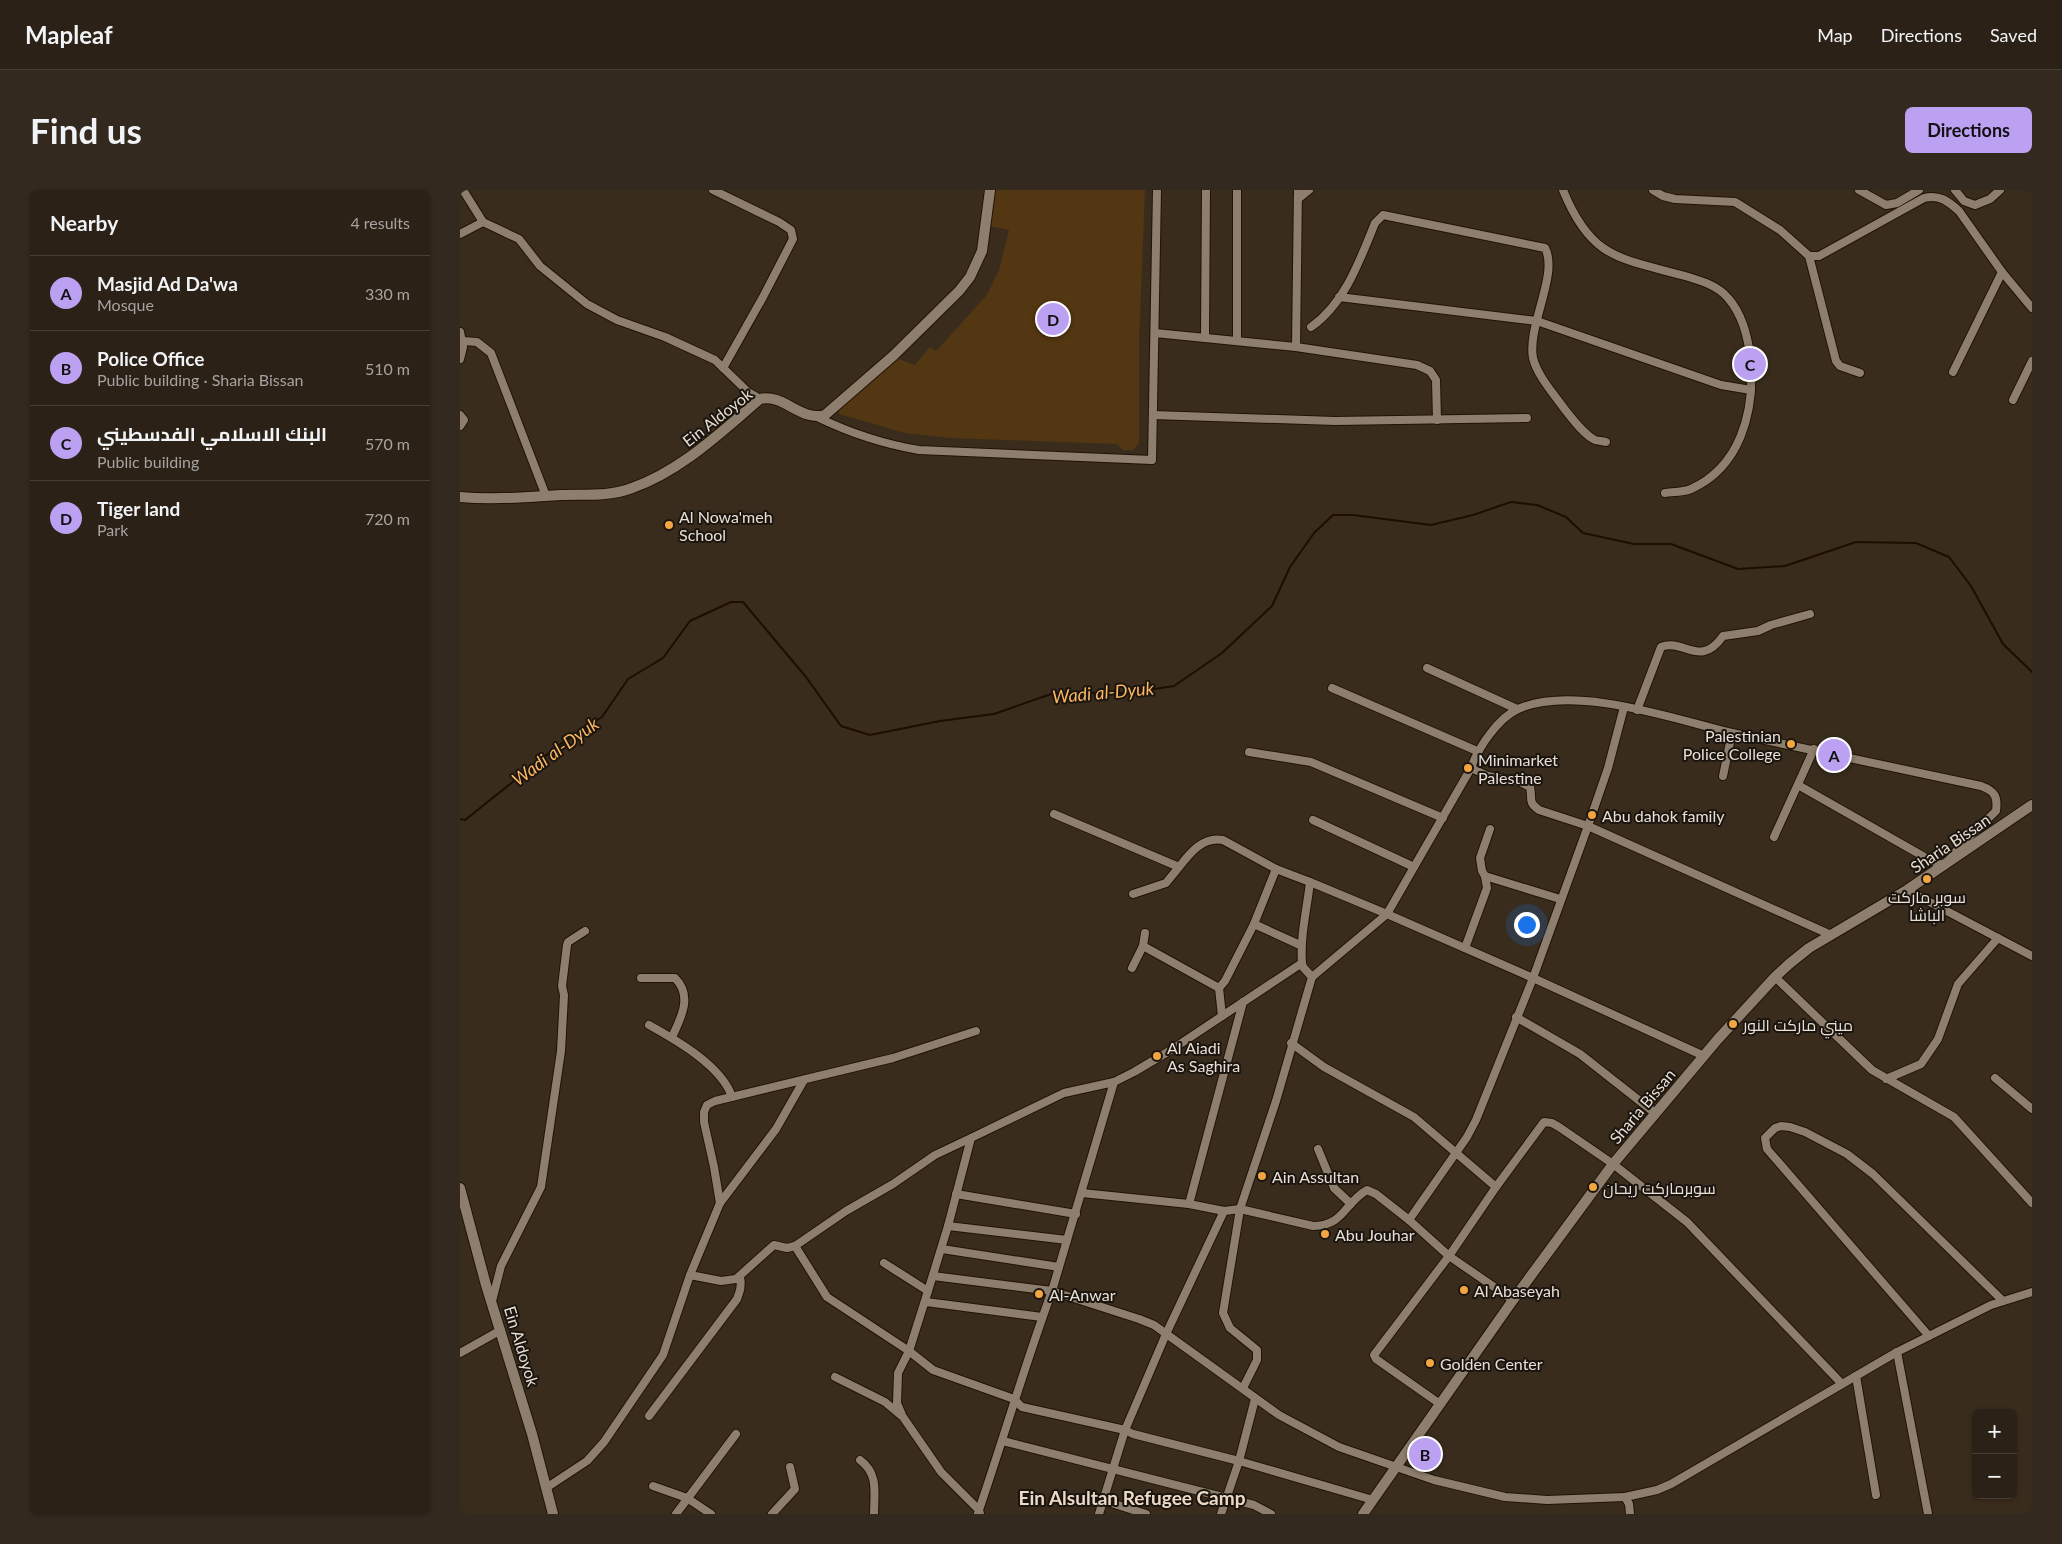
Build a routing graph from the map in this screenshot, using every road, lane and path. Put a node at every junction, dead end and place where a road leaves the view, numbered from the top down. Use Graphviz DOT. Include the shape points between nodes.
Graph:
graph roads {
  1 [pos="464,190"];
  2 [pos="713,190"];
  3 [pos="990,190"];
  4 [pos="1157,190"];
  5 [pos="1206,190"];
  6 [pos="1237,190"];
  7 [pos="1298,190"];
  8 [pos="1309,190"];
  9 [pos="1563,190"];
  10 [pos="1653,190"];
  11 [pos="1859,190"];
  12 [pos="1919,190"];
  13 [pos="1955,190"];
  14 [pos="2000,190"];
  15 [pos="1298,199"];
  16 [pos="483,222"];
  17 [pos="460,234"];
  18 [pos="1808,256"];
  19 [pos="2002,272"];
  20 [pos="1340,298"];
  21 [pos="2032,308"];
  22 [pos="1536,321"];
  23 [pos="1311,327"];
  24 [pos="460,332"];
  25 [pos="1155,333"];
  26 [pos="1205,338"];
  27 [pos="463,341"];
  28 [pos="1237,341"];
  29 [pos="1296,347"];
  30 [pos="460,359"];
  31 [pos="2032,361"];
  32 [pos="723,368"];
  33 [pos="1953,372"];
  34 [pos="1860,373"];
  35 [pos="1751,390"];
  36 [pos="760,399"];
  37 [pos="2013,400"];
  38 [pos="460,415"];
  39 [pos="1153,416"];
  40 [pos="817,418"];
  41 [pos="1527,418"];
  42 [pos="1437,420"];
  43 [pos="460,426"];
  44 [pos="1606,442"];
  45 [pos="1665,493"];
  46 [pos="546,496"];
  47 [pos="460,497"];
  48 [pos="1810,614"];
  49 [pos="1427,668"];
  50 [pos="1332,688"];
  51 [pos="1624,707"];
  52 [pos="1517,710"];
  53 [pos="1637,710"];
  54 [pos="1732,733"];
  55 [pos="1814,749"];
  56 [pos="1477,751"];
  57 [pos="1249,752"];
  58 [pos="1471,768"];
  59 [pos="1723,776"];
  60 [pos="1798,785"];
  61 [pos="2032,805"];
  62 [pos="1054,814"];
  63 [pos="1443,818"];
  64 [pos="1313,820"];
  65 [pos="1588,826"];
  66 [pos="1490,829"];
  67 [pos="1774,837"];
  68 [pos="1944,866"];
  69 [pos="1179,867"];
  70 [pos="1414,867"];
  71 [pos="1276,869"];
  72 [pos="1486,876"];
  73 [pos="1310,882"];
  74 [pos="1907,890"];
  75 [pos="1133,894"];
  76 [pos="1560,900"];
  77 [pos="1387,914"];
  78 [pos="1254,924"];
  79 [pos="585,931"];
  80 [pos="1145,934"];
  81 [pos="1831,935"];
  82 [pos="1998,938"];
  83 [pos="1300,945"];
  84 [pos="1143,946"];
  85 [pos="1465,948"];
  86 [pos="2030,952"];
  87 [pos="1302,963"];
  88 [pos="1132,968"];
  89 [pos="1312,977"];
  90 [pos="1776,977"];
  91 [pos="641,978"];
  92 [pos="1533,978"];
  93 [pos="1219,988"];
  94 [pos="1243,1002"];
  95 [pos="1222,1016"];
  96 [pos="1516,1017"];
  97 [pos="649,1025"];
  98 [pos="976,1031"];
  99 [pos="672,1037"];
  100 [pos="1292,1043"];
  101 [pos="1704,1056"];
  102 [pos="1995,1078"];
  103 [pos="1886,1079"];
  104 [pos="804,1080"];
  105 [pos="1114,1082"];
  106 [pos="732,1097"];
  107 [pos="2032,1109"];
  108 [pos="1655,1113"];
  109 [pos="971,1138"];
  110 [pos="1318,1149"];
  111 [pos="1455,1154"];
  112 [pos="1613,1164"];
  113 [pos="1496,1186"];
  114 [pos="460,1188"];
  115 [pos="1082,1193"];
  116 [pos="956,1194"];
  117 [pos="2032,1202"];
  118 [pos="720,1203"];
  119 [pos="1189,1204"];
  120 [pos="1351,1204"];
  121 [pos="1240,1209"];
  122 [pos="1224,1210"];
  123 [pos="1076,1214"];
  124 [pos="1409,1220"];
  125 [pos="948,1226"];
  126 [pos="1068,1240"];
  127 [pos="795,1246"];
  128 [pos="942,1249"];
  129 [pos="1449,1256"];
  130 [pos="884,1263"];
  131 [pos="1059,1267"];
  132 [pos="690,1275"];
  133 [pos="740,1276"];
  134 [pos="933,1276"];
  135 [pos="928,1291"];
  136 [pos="1052,1291"];
  137 [pos="2032,1292"];
  138 [pos="1512,1300"];
  139 [pos="492,1301"];
  140 [pos="926,1302"];
  141 [pos="2003,1302"];
  142 [pos="1042,1317"];
  143 [pos="501,1330"];
  144 [pos="1166,1334"];
  145 [pos="1929,1336"];
  146 [pos="909,1351"];
  147 [pos="1897,1352"];
  148 [pos="460,1353"];
  149 [pos="1856,1376"];
  150 [pos="835,1377"];
  151 [pos="1842,1384"];
  152 [pos="1243,1388"];
  153 [pos="1014,1399"];
  154 [pos="1255,1399"];
  155 [pos="1440,1404"];
  156 [pos="649,1416"];
  157 [pos="903,1417"];
  158 [pos="1125,1430"];
  159 [pos="736,1434"];
  160 [pos="1003,1441"];
  161 [pos="860,1460"];
  162 [pos="1239,1461"];
  163 [pos="1396,1466"];
  164 [pos="790,1467"];
  165 [pos="1114,1469"];
  166 [pos="653,1486"];
  167 [pos="546,1488"];
  168 [pos="1876,1495"];
  169 [pos="687,1498"];
  170 [pos="1226,1498"];
  171 [pos="1625,1498"];
  172 [pos="1102,1500"];
  173 [pos="1373,1500"];
  174 [pos="979,1513"];
  175 [pos="553,1514"];
  176 [pos="676,1514"];
  177 [pos="711,1514"];
  178 [pos="772,1514"];
  179 [pos="874,1514"];
  180 [pos="1099,1514"];
  181 [pos="1146,1514"];
  182 [pos="1221,1514"];
  183 [pos="1271,1514"];
  184 [pos="1363,1514"];
  185 [pos="1630,1514"];
  186 [pos="1928,1514"];
  1 -- 16 [label="street"];
  2 -- 32 [label="street" via="779,222 793,234 792,243"];
  3 -- 40 [label="street" via="982,251 970,277 876,372 831,411"];
  4 -- 25 [label="street"];
  5 -- 26 [label="street"];
  6 -- 28 [label="street"];
  7 -- 15 [label="street"];
  8 -- 15 [label="street"];
  9 -- 35 [label="street" via="1583,229 1606,250 1623,259 1710,284 1727,296 1738,311 1746,333"];
  10 -- 18 [label="street" via="1675,199 1735,202 1780,230"];
  11 -- 12 [label="street" via="1886,205 1897,203"];
  13 -- 14 [label="street" via="1964,201 1975,205 1990,199"];
  15 -- 29 [label="street"];
  16 -- 17 [label="street"];
  16 -- 32 [label="street" via="519,239 540,266 594,308 709,357"];
  18 -- 19 [label="street" via="1819,256 1924,198 1937,196 1959,211"];
  18 -- 34 [label="street" via="1836,361 1840,366"];
  19 -- 21 [label="street"];
  19 -- 33 [label="street"];
  20 -- 22 [label="street"];
  20 -- 22 [label="street" via="1375,223 1383,215 1388,215 1545,248 1548,252 1546,285"];
  20 -- 23 [label="street"];
  22 -- 35 [label="street" via="1721,385"];
  22 -- 44 [label="street" via="1533,350 1537,367 1578,424 1595,440"];
  24 -- 27 [label="street"];
  25 -- 26 [label="street"];
  25 -- 39 [label="street"];
  26 -- 28 [label="street"];
  27 -- 30 [label="street"];
  27 -- 46 [label="street" via="477,342 490,353"];
  28 -- 29 [label="street"];
  29 -- 42 [label="street" via="1397,361 1430,371 1436,380"];
  31 -- 37 [label="street"];
  32 -- 36 [label="street"];
  35 -- 45 [label="street" via="1744,430 1727,459 1712,475 1690,490"];
  36 -- 40 [label="street, Ein Aldoyok" via="770,398"];
  36 -- 46 [label="street, Ein Aldoyok" via="688,458 642,484 606,494"];
  38 -- 43 [label="street" via="464,420"];
  39 -- 40 [label="street" via="1152,460 919,450 888,444"];
  39 -- 42 [label="street"];
  41 -- 42 [label="street"];
  46 -- 47 [label="street, Ein Aldoyok"];
  48 -- 53 [label="street" via="1758,632 1723,636 1717,645 1705,651 1661,647"];
  49 -- 52 [label="street"];
  50 -- 56 [label="street"];
  51 -- 52 [label="street" via="1565,700"];
  51 -- 53 [label="street"];
  51 -- 65 [label="street"];
  52 -- 56 [label="street" via="1498,725"];
  53 -- 54 [label="street"];
  54 -- 55 [label="street"];
  54 -- 59 [label="street"];
  55 -- 60 [label="street"];
  55 -- 68 [label="street" via="1991,790 1997,797 1996,811"];
  56 -- 58 [label="street"];
  57 -- 63 [label="street" via="1311,762"];
  58 -- 63 [label="street"];
  58 -- 65 [label="street" via="1488,776 1526,785 1530,788 1532,805 1539,810"];
  60 -- 67 [label="street"];
  60 -- 68 [label="street"];
  61 -- 68 [label="street, Sharia Bissan"];
  62 -- 69 [label="street"];
  63 -- 70 [label="street"];
  64 -- 70 [label="street"];
  65 -- 76 [label="street"];
  65 -- 81 [label="street"];
  66 -- 72 [label="street" via="1480,858"];
  68 -- 74 [label="street, Sharia Bissan"];
  69 -- 71 [label="street" via="1202,843 1216,839"];
  69 -- 75 [label="street" via="1166,883"];
  70 -- 77 [label="street"];
  71 -- 73 [label="street"];
  71 -- 78 [label="street"];
  72 -- 76 [label="street"];
  72 -- 85 [label="street" via="1487,888"];
  73 -- 77 [label="street"];
  73 -- 83 [label="street"];
  74 -- 81 [label="street, Sharia Bissan"];
  74 -- 82 [label="street"];
  76 -- 92 [label="street"];
  77 -- 85 [label="street"];
  77 -- 89 [label="street"];
  78 -- 83 [label="street"];
  78 -- 93 [label="street"];
  79 -- 139 [label="street" via="567,945 562,986 561,1051 541,1188 501,1266"];
  80 -- 84 [label="street"];
  81 -- 90 [label="street, Sharia Bissan"];
  82 -- 86 [label="street"];
  82 -- 103 [label="street" via="1958,984 1938,1039 1921,1064"];
  83 -- 87 [label="street"];
  84 -- 88 [label="street"];
  84 -- 93 [label="street"];
  85 -- 92 [label="street"];
  87 -- 89 [label="street"];
  87 -- 94 [label="street"];
  89 -- 100 [label="street"];
  90 -- 101 [label="street, Sharia Bissan"];
  90 -- 103 [label="street" via="1872,1070"];
  91 -- 99 [label="street" via="675,978 682,986 684,1007"];
  92 -- 96 [label="street"];
  92 -- 101 [label="street"];
  93 -- 95 [label="street"];
  94 -- 95 [label="street"];
  94 -- 119 [label="street"];
  95 -- 105 [label="street"];
  96 -- 108 [label="street" via="1580,1054"];
  96 -- 111 [label="street" via="1483,1106"];
  97 -- 99 [label="street"];
  98 -- 104 [label="street" via="893,1058"];
  99 -- 106 [label="street" via="698,1055 730,1089"];
  100 -- 111 [label="street" via="1324,1067 1414,1118"];
  100 -- 121 [label="street"];
  101 -- 108 [label="street, Sharia Bissan"];
  102 -- 107 [label="street"];
  103 -- 117 [label="street" via="1954,1117"];
  104 -- 106 [label="street"];
  104 -- 118 [label="street" via="776,1129"];
  105 -- 109 [label="street" via="1064,1093"];
  105 -- 115 [label="street"];
  106 -- 118 [label="street" via="707,1105 704,1112"];
  108 -- 112 [label="street, Sharia Bissan"];
  109 -- 116 [label="street"];
  109 -- 127 [label="street" via="935,1155"];
  110 -- 120 [label="street" via="1334,1188"];
  111 -- 113 [label="street"];
  111 -- 124 [label="street"];
  112 -- 113 [label="street" via="1548,1121"];
  112 -- 138 [label="street, Sharia Bissan"];
  112 -- 151 [label="street" via="1687,1222"];
  113 -- 129 [label="street"];
  114 -- 139 [label="street, Ein Aldoyok"];
  115 -- 119 [label="street"];
  115 -- 123 [label="street"];
  116 -- 123 [label="street"];
  116 -- 125 [label="street"];
  118 -- 132 [label="street"];
  119 -- 122 [label="street"];
  120 -- 121 [label="street" via="1332,1224 1321,1226"];
  120 -- 124 [label="street" via="1367,1190"];
  121 -- 122 [label="street"];
  121 -- 152 [label="street" via="1223,1313 1230,1328 1257,1350 1257,1360"];
  122 -- 144 [label="street"];
  123 -- 126 [label="street"];
  124 -- 129 [label="street"];
  125 -- 126 [label="street"];
  125 -- 128 [label="street"];
  126 -- 131 [label="street"];
  127 -- 133 [label="street" via="774,1245"];
  127 -- 146 [label="street" via="828,1296"];
  128 -- 131 [label="street"];
  128 -- 134 [label="street"];
  129 -- 138 [label="street"];
  129 -- 155 [label="street" via="1374,1357"];
  130 -- 135 [label="street"];
  131 -- 136 [label="street"];
  132 -- 133 [label="street" via="721,1280"];
  132 -- 167 [label="street" via="663,1355 604,1442 587,1461"];
  133 -- 156 [label="street" via="737,1299"];
  134 -- 135 [label="street"];
  134 -- 136 [label="street"];
  135 -- 140 [label="street"];
  136 -- 142 [label="street"];
  136 -- 144 [label="street" via="1140,1319"];
  137 -- 141 [label="street"];
  138 -- 155 [label="street, Sharia Bissan"];
  139 -- 143 [label="street, Ein Aldoyok"];
  140 -- 142 [label="street"];
  140 -- 146 [label="street"];
  141 -- 145 [label="street"];
  141 -- 145 [label="street" via="1860,1164 1826,1142 1796,1129 1781,1126 1769,1133 1764,1138 1767,1149"];
  142 -- 153 [label="street"];
  143 -- 148 [label="street"];
  143 -- 167 [label="street, Ein Aldoyok"];
  144 -- 152 [label="street"];
  144 -- 158 [label="street"];
  145 -- 147 [label="street"];
  146 -- 153 [label="street" via="933,1370"];
  146 -- 157 [label="street" via="898,1373 897,1403"];
  147 -- 149 [label="street"];
  147 -- 186 [label="street"];
  149 -- 151 [label="street"];
  149 -- 168 [label="street"];
  150 -- 157 [label="street" via="885,1402"];
  151 -- 171 [label="street" via="1671,1484"];
  152 -- 154 [label="street"];
  153 -- 158 [label="street" via="1022,1406"];
  153 -- 160 [label="street"];
  154 -- 162 [label="street"];
  154 -- 163 [label="street" via="1279,1416 1339,1447"];
  155 -- 163 [label="street, Sharia Bissan"];
  157 -- 174 [label="street" via="941,1472"];
  158 -- 162 [label="street"];
  158 -- 165 [label="street"];
  159 -- 169 [label="street"];
  160 -- 165 [label="street"];
  160 -- 174 [label="street"];
  161 -- 179 [label="street" via="872,1472"];
  162 -- 170 [label="street"];
  162 -- 173 [label="street"];
  163 -- 171 [label="street" via="1434,1480 1515,1499"];
  163 -- 173 [label="street, Sharia Bissan"];
  164 -- 178 [label="street" via="795,1489"];
  165 -- 170 [label="street"];
  165 -- 172 [label="street"];
  166 -- 169 [label="street"];
  167 -- 175 [label="street, Ein Aldoyok"];
  169 -- 176 [label="street"];
  169 -- 177 [label="street"];
  170 -- 182 [label="street"];
  170 -- 183 [label="street" via="1254,1505"];
  171 -- 185 [label="street"];
  172 -- 180 [label="street"];
  172 -- 181 [label="street"];
  173 -- 184 [label="street, Sharia Bissan"];
}
